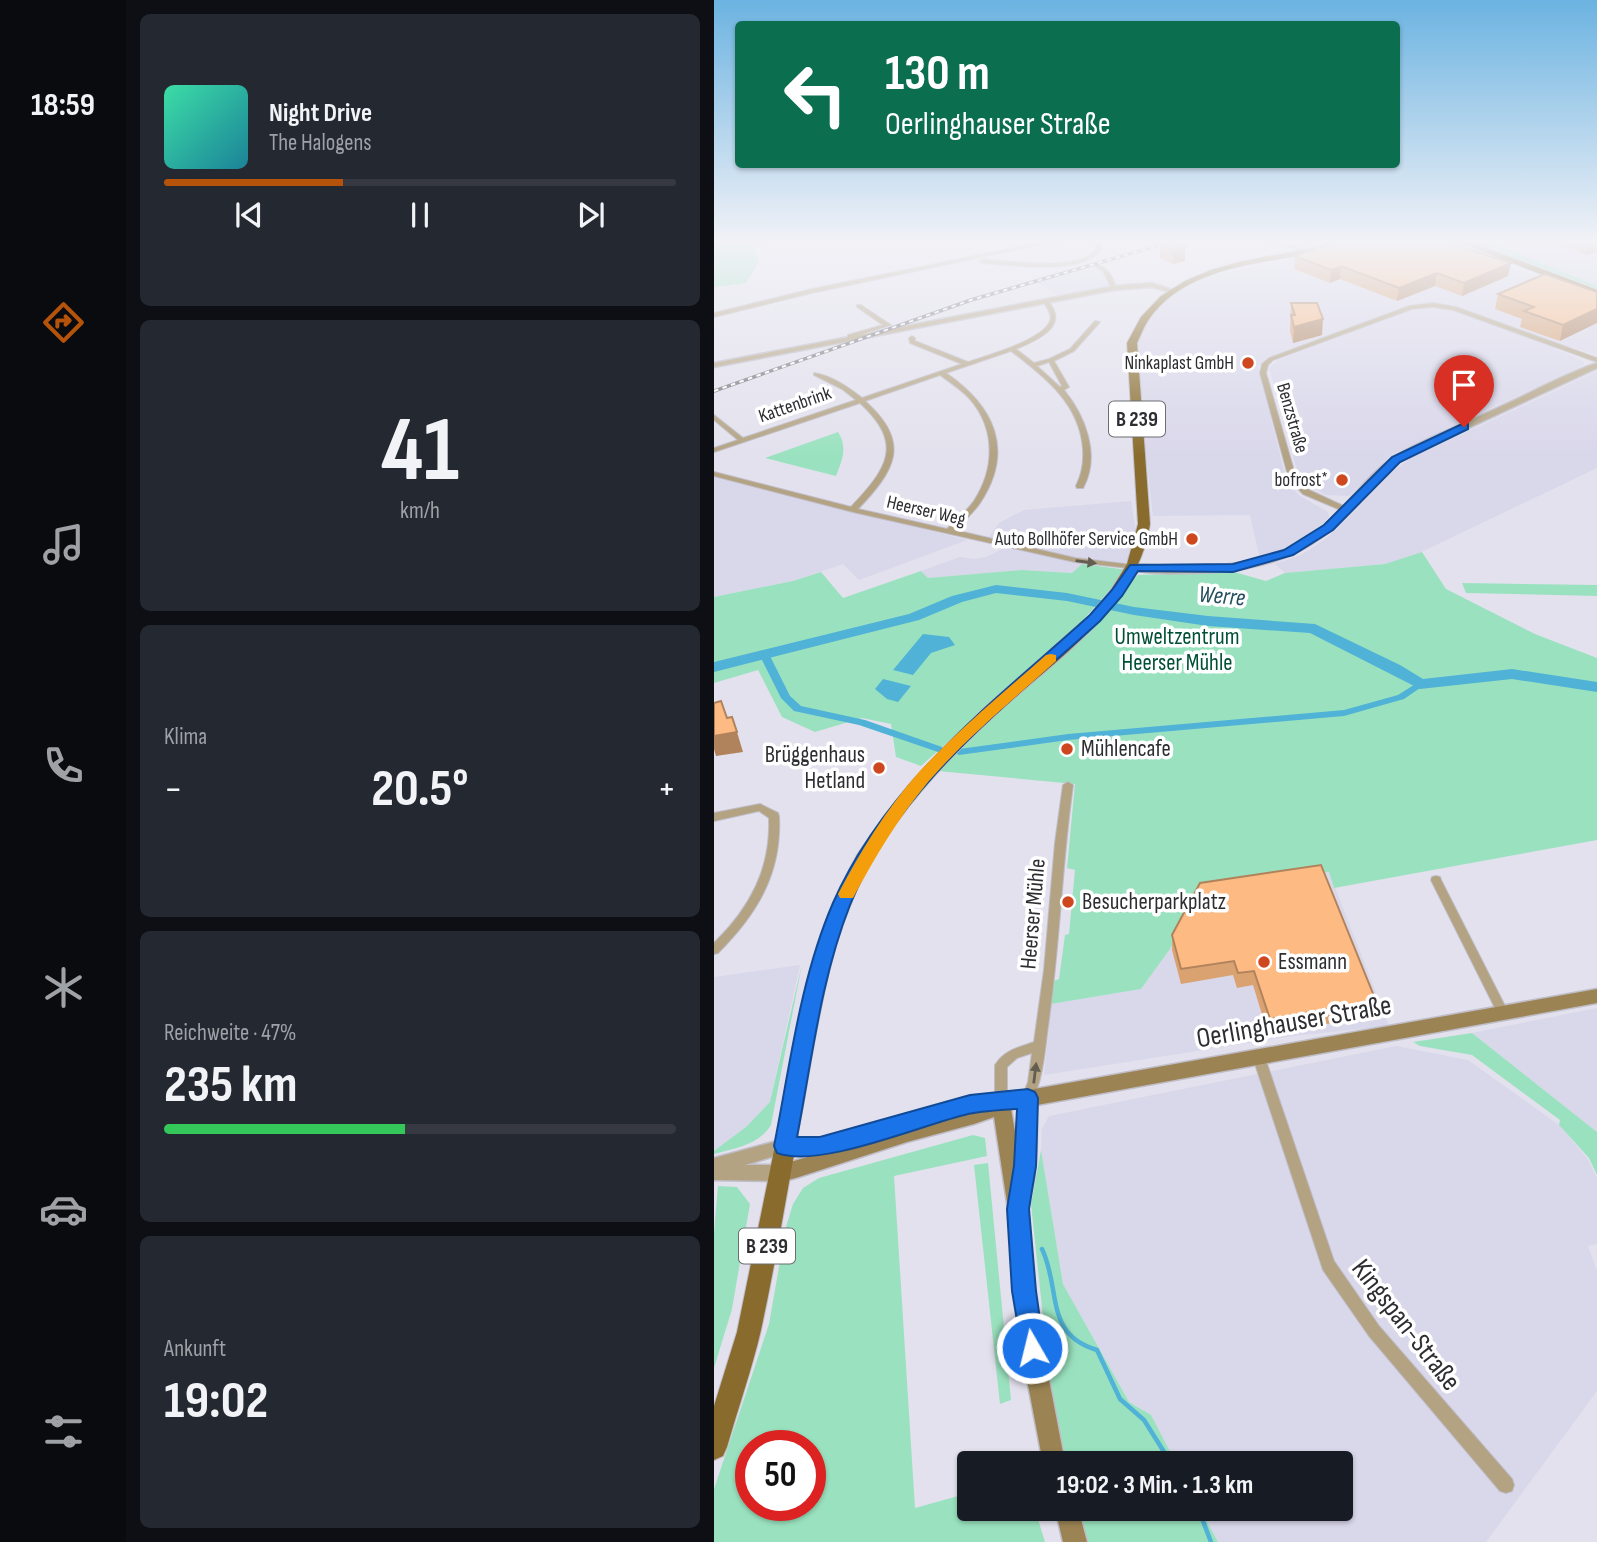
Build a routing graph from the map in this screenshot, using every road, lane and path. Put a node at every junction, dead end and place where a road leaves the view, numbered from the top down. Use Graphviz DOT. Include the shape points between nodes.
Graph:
graph roads {
  1 [pos="867,311"];
  2 [pos="995,311"];
  3 [pos="1051,311"];
  4 [pos="1151,311"];
  5 [pos="1400,311"];
  6 [pos="1462,311"];
  7 [pos="1097,321"];
  8 [pos="912,338"];
  9 [pos="850,339"];
  10 [pos="1012,349"];
  11 [pos="1051,360"];
  12 [pos="1597,363"];
  13 [pos="967,364"];
  14 [pos="714,365"];
  15 [pos="1033,365"];
  16 [pos="942,373"];
  17 [pos="816,374"];
  18 [pos="1061,389"];
  19 [pos="859,399"];
  20 [pos="714,417"];
  21 [pos="742,440"];
  22 [pos="714,450"];
  23 [pos="714,474"];
  24 [pos="1080,486"];
  25 [pos="1346,509"];
  26 [pos="852,510"];
  27 [pos="948,532"];
  28 [pos="1134,567"];
  29 [pos="1069,785"];
  30 [pos="714,817"];
  31 [pos="1436,880"];
  32 [pos="714,950"];
  33 [pos="1597,996"];
  34 [pos="1503,1013"];
  35 [pos="1037,1046"];
  36 [pos="1259,1058"];
  37 [pos="1028,1098"];
  38 [pos="1001,1103"];
  39 [pos="785,1146"];
  40 [pos="714,1166"];
  41 [pos="714,1172"];
  42 [pos="780,1172"];
  43 [pos="1018,1209"];
  44 [pos="714,1447"];
  45 [pos="1052,1451"];
  46 [pos="1506,1485"];
  47 [pos="1069,1521"];
  48 [pos="1075,1542"];
  1 -- 9 [label="street" via="888,325"];
  2 -- 9 [label="street"];
  3 -- 10 [label="street, Kattenbrink" via="1053,323 1035,339"];
  4 -- 28 [label="main road, B 239" via="1132,343 1144,524"];
  5 -- 25 [label="street, Benzstraße" via="1265,364 1263,373 1293,479 1306,492"];
  6 -- 12 [label="street, Benzstraße"];
  7 -- 11 [label="street" via="1072,350"];
  8 -- 13 [label="street" via="912,342"];
  9 -- 14 [label="street"];
  10 -- 13 [label="street, Kattenbrink"];
  10 -- 15 [label="street"];
  11 -- 15 [label="street"];
  11 -- 18 [label="street" via="1066,387"];
  12 -- 25 [label="street" via="1414,449 1390,465"];
  13 -- 16 [label="street, Kattenbrink"];
  15 -- 18 [label="street"];
  16 -- 19 [label="street, Kattenbrink"];
  16 -- 27 [label="street" via="978,403 995,443 990,478 976,502"];
  17 -- 19 [label="street, Kattenbrink"];
  18 -- 24 [label="street" via="1087,437 1086,477"];
  19 -- 21 [label="street, Kattenbrink"];
  19 -- 26 [label="street" via="888,430 891,450 873,488"];
  20 -- 21 [label="street, Kattenbrink"];
  21 -- 22 [label="street, Kattenbrink"];
  23 -- 26 [label="street, Heerser Weg"];
  25 -- 28 [label="street" via="1305,544 1256,563 1219,569"];
  26 -- 27 [label="street, Heerser Weg"];
  27 -- 28 [label="street, Heerser Weg, one-way" via="1075,560"];
  28 -- 39 [label="main road, B 239" via="1095,618 926,775 892,816 860,867 828,941"];
  29 -- 35 [label="street, Heerser Mühle" via="1050,970"];
  30 -- 32 [label="street" via="760,807 774,816 777,836 754,900 733,933"];
  31 -- 34 [label="street"];
  33 -- 34 [label="main road, Oerlinghauser Straße"];
  34 -- 36 [label="main road, Oerlinghauser Straße"];
  37 -- 35 [label="street, Heerser Mühle, one-way"];
  35 -- 38 [label="street" via="1013,1054 1001,1065"];
  36 -- 37 [label="main road, Oerlinghauser Straße"];
  36 -- 46 [label="street, Kingspan-Straße" via="1328,1265 1374,1331"];
  37 -- 38 [label="main road, Oerlinghauser Straße"];
  37 -- 43 [label="main road"];
  38 -- 39 [label="main road, Oerlinghauser Straße" via="970,1105 820,1147"];
  38 -- 42 [label="main road, Oerlinghauser Straße" via="992,1111"];
  38 -- 43 [label="main road"];
  39 -- 40 [label="street, Oerlinghauser Straße"];
  39 -- 42 [label="main road, B 239"];
  41 -- 42 [label="street, Oerlinghauser Straße"];
  42 -- 44 [label="main road, B 239" via="749,1332"];
  43 -- 45 [label="main road" via="1024,1291"];
  47 -- 48 [label="main road"];
}
